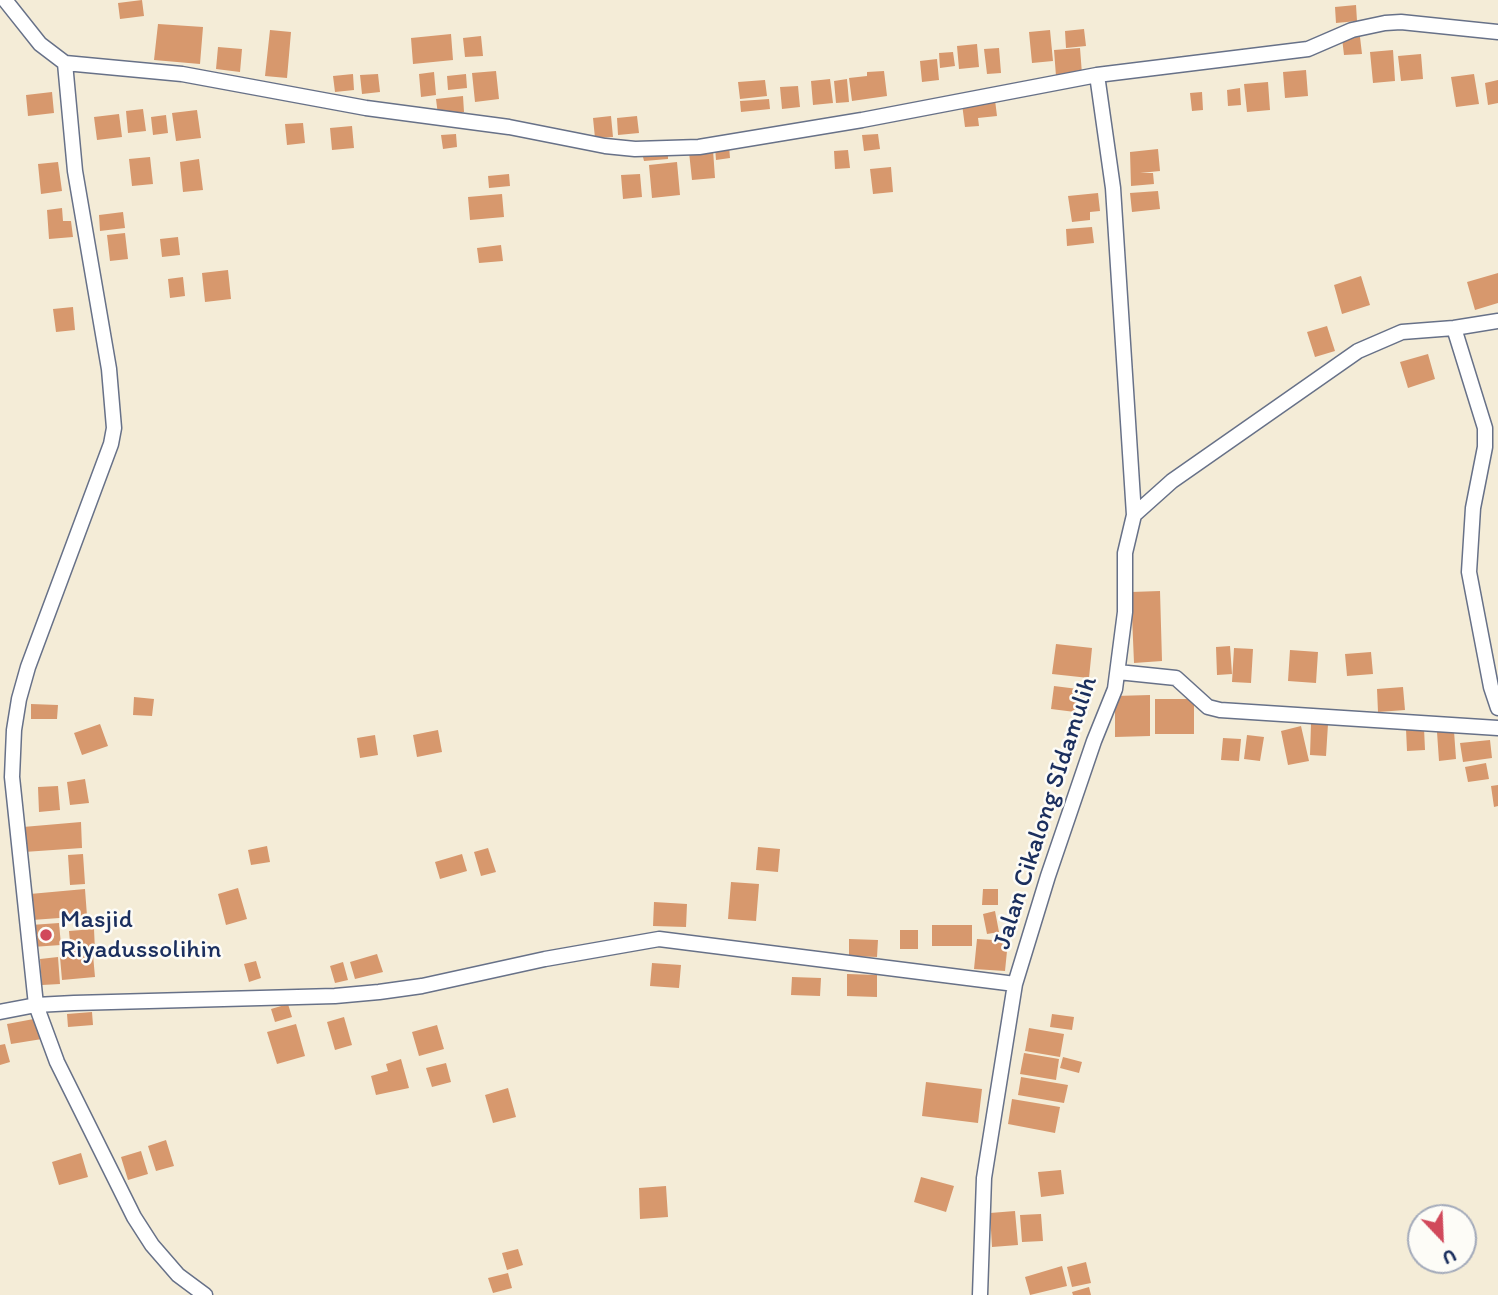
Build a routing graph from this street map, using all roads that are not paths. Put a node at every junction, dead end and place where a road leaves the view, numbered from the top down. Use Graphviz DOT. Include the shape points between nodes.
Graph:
graph roads {
  1 [pos="5,0"];
  2 [pos="1498,32"];
  3 [pos="65,63"];
  4 [pos="1097,75"];
  5 [pos="1498,321"];
  6 [pos="1454,328"];
  7 [pos="1134,515"];
  8 [pos="1118,672"];
  9 [pos="1498,708"];
  10 [pos="1498,727"];
  11 [pos="1016,984"];
  12 [pos="36,1006"];
  13 [pos="0,1012"];
  14 [pos="205,1295"];
  15 [pos="980,1295"];
  1 -- 3 [label="street" via="40,44"];
  2 -- 4 [label="street" via="1385,23 1352,30 1308,49"];
  3 -- 4 [label="street" via="182,74 278,94 635,149 699,147"];
  3 -- 12 [label="street" via="76,182 114,428 29,667 14,730 12,777"];
  4 -- 7 [label="street, Jalan Cikalong SIdamulih" via="1113,188"];
  5 -- 6 [label="street"];
  6 -- 7 [label="street" via="1402,332 1358,351 1172,481"];
  6 -- 9 [label="street" via="1485,428 1469,572"];
  7 -- 8 [label="street, Jalan Cikalong SIdamulih" via="1125,553"];
  8 -- 10 [label="street" via="1176,678 1208,707 1234,712"];
  8 -- 11 [label="street, Jalan Cikalong SIdamulih"];
  11 -- 12 [label="street" via="659,939 379,992"];
  11 -- 15 [label="street, Jalan Cikalong SIdamulih" via="984,1178"];
  12 -- 13 [label="street"];
  12 -- 14 [label="street" via="57,1062 134,1217 178,1275"];
}
